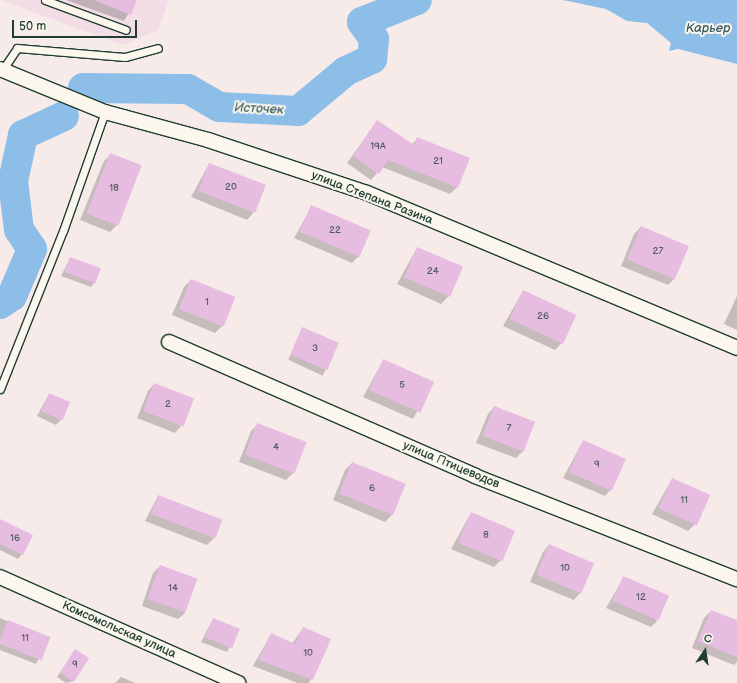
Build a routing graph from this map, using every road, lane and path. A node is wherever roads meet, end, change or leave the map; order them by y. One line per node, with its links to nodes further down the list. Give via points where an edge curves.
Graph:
1 (45, 0): 2 (lane)
2 (126, 30)
3 (158, 48): 4 (lane, via 125,57 17,48)
4 (0, 71): 5 (street, улица Степана Разина)
5 (105, 112): 7 (street, улица Степана Разина, via 208,140 367,193); 8 (lane, via 63,231)
6 (168, 342): 10 (street, улица Птицеводов, via 474,476)
7 (737, 348)
8 (0, 389)
9 (0, 577): 11 (street, Комсомольская улица)
10 (737, 579)
11 (238, 683)

